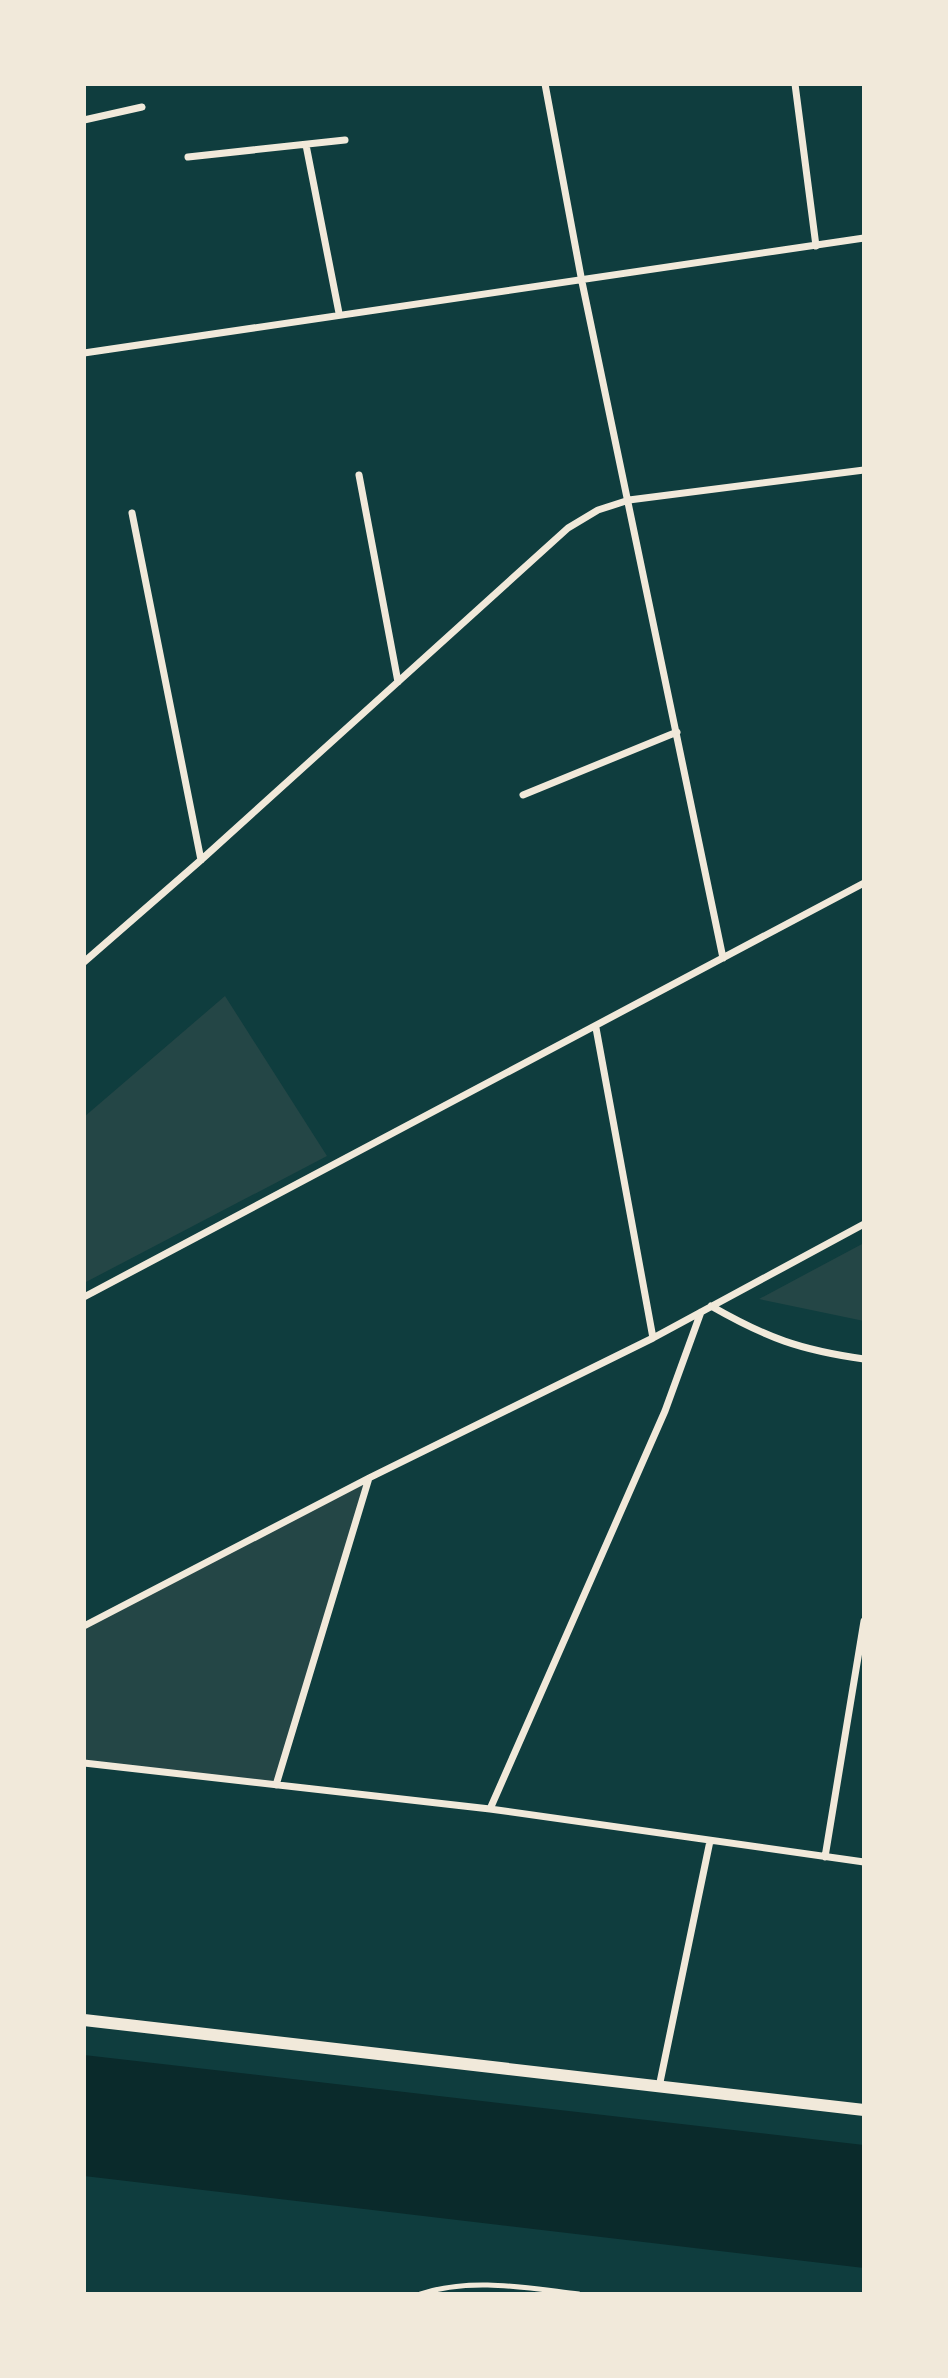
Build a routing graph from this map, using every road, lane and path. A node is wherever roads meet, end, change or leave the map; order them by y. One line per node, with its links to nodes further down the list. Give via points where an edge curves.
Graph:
1 (545, 84): 10 (street)
2 (795, 84): 9 (street)
3 (142, 107): 4 (street)
4 (84, 120)
5 (345, 140): 6 (street)
6 (306, 145): 7 (street); 11 (street)
7 (188, 157)
8 (864, 238): 9 (street)
9 (816, 246): 10 (street)
10 (582, 282): 11 (street); 15 (street)
11 (339, 313): 12 (street)
12 (84, 353)
13 (864, 470): 15 (street)
14 (359, 475): 17 (street)
15 (629, 500): 17 (street, via 598,510 568,528); 18 (street)
16 (132, 513): 20 (street)
17 (398, 682): 20 (street)
18 (677, 732): 19 (street); 22 (street)
19 (523, 794)
20 (201, 860): 23 (street)
21 (864, 883): 22 (street)
22 (723, 958): 24 (street)
23 (84, 961)
24 (596, 1028): 26 (street); 29 (street)
25 (864, 1224): 27 (street)
26 (84, 1297)
27 (711, 1307): 28 (street); 30 (street, via 754,1331 808,1351)
28 (701, 1312): 29 (street); 37 (street, via 665,1411)
29 (653, 1339): 31 (street)
30 (864, 1359)
31 (369, 1478): 33 (street); 36 (street)
32 (864, 1621): 34 (street)
33 (84, 1626)
34 (862, 1648): 39 (street)
35 (84, 1763): 36 (street)
36 (276, 1786): 37 (street)
37 (489, 1809): 38 (street)
38 (710, 1841): 39 (street); 42 (street)
39 (825, 1857): 40 (street)
40 (864, 1862)
41 (84, 2020): 42 (street)
42 (659, 2087): 43 (street)
43 (864, 2110)
44 (420, 2294): 45 (lane, via 440,2287 480,2284)
45 (579, 2294)

